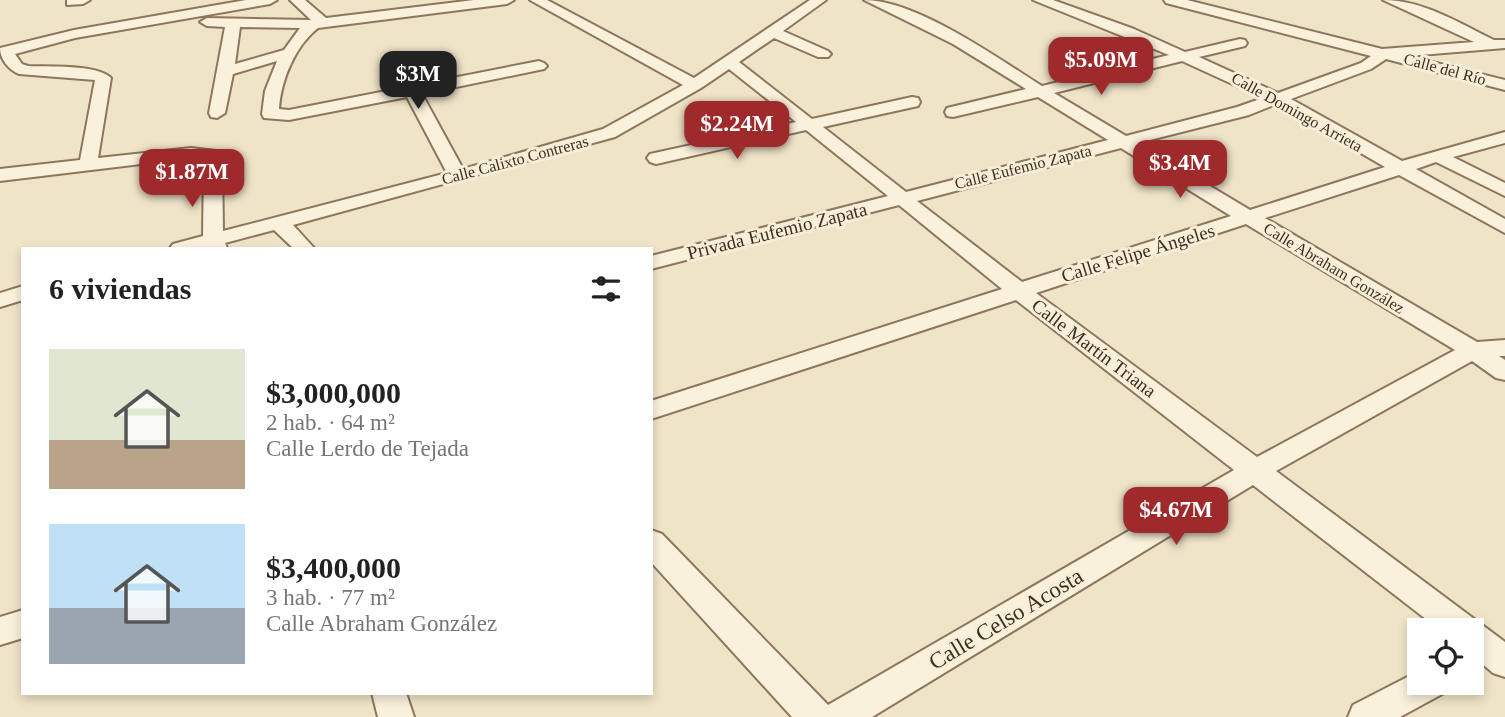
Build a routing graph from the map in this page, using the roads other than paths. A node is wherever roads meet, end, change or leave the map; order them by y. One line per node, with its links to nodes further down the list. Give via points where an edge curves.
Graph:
1 (270, 0): 10 (street)
2 (297, 0): 12 (street)
3 (507, 0): 12 (street)
4 (537, 0): 24 (street)
5 (819, 0): 13 (street, Calle Calixto Contreras)
6 (871, 0): 26 (street, Calle Abraham González, via 925,23)
7 (1040, 0): 19 (street, Calle Domingo Arrieta)
8 (1171, 0): 20 (street)
9 (1390, 0): 15 (street)
10 (151, 21): 11 (street); 16 (street)
11 (233, 23): 12 (street); 23 (street)
12 (318, 23): 17 (street, via 305,31)
13 (771, 31): 18 (street); 21 (street, Calle Calixto Contreras)
14 (1240, 43): 19 (street)
15 (1498, 44): 20 (street)
16 (3, 52): 38 (street, via 25,71 103,78)
17 (289, 53): 23 (street); 27 (street, via 269,112 273,116)
18 (823, 54)
19 (1190, 57): 26 (street); 28 (street, Calle Domingo Arrieta)
20 (1376, 59): 25 (street, Calle del Río); 28 (street, Calle Eufemio Zapata); 29 (street)
21 (729, 61): 24 (street, Calle Calixto Contreras); 33 (street, Calle Martín Triana)
22 (540, 66): 27 (street)
23 (226, 71): 31 (street)
24 (695, 85): 41 (street, Calle Calixto Contreras, via 609,133)
25 (1505, 85)
26 (1042, 91): 32 (street); 35 (street, Calle Abraham González)
27 (413, 93): 41 (street)
28 (1279, 99): 35 (street, Calle Eufemio Zapata); 39 (street, Calle Domingo Arrieta)
29 (1492, 99)
30 (912, 102): 33 (street)
31 (218, 113)
32 (953, 113)
33 (811, 125): 37 (street); 43 (street, Calle Martín Triana)
34 (1505, 137): 36 (street, Calle Felipe Ángeles)
35 (1124, 142): 43 (street, Calle Eufemio Zapata); 44 (street, Calle Abraham González)
36 (1437, 156): 39 (street, Calle Felipe Ángeles); 42 (street)
37 (656, 158)
38 (88, 165): 40 (street); 47 (street, via 191,153 210,155)
39 (1399, 169): 44 (street, Calle Felipe Ángeles); 46 (street, Calle Domingo Arrieta)
40 (0, 175)
41 (458, 177): 45 (street, Calle Calixto Contreras)
42 (1505, 190)
43 (902, 198): 50 (street, Privada Eufemio Zapata); 51 (street, Calle Martín Triana)
44 (1251, 218): 51 (street, Calle Felipe Ángeles); 55 (street, Calle Abraham González)
45 (278, 222): 47 (street, Calle Calixto Contreras); 49 (street)
46 (1505, 227)
47 (215, 244): 48 (street, Calle Calixto Contreras)
48 (189, 247)
49 (303, 247)
50 (653, 262)
51 (1018, 290): 57 (street, Calle Felipe Ángeles); 58 (street, Calle Martín Triana)
52 (21, 294): 53 (street)
53 (0, 300)
54 (1505, 348): 55 (street, Calle Celso Acosta)
55 (1473, 349): 56 (street, Calle Abraham González); 58 (street, Calle Celso Acosta)
56 (1505, 372)
57 (653, 409)
58 (1254, 471): 60 (street, Calle Martín Triana); 67 (street, Calle Celso Acosta)
59 (653, 544): 66 (street)
60 (1448, 618)
61 (21, 625): 62 (street)
62 (0, 631)
63 (390, 695): 65 (street)
64 (1408, 695): 68 (street)
65 (396, 717)
66 (815, 717)
67 (840, 717)
68 (1366, 717)

